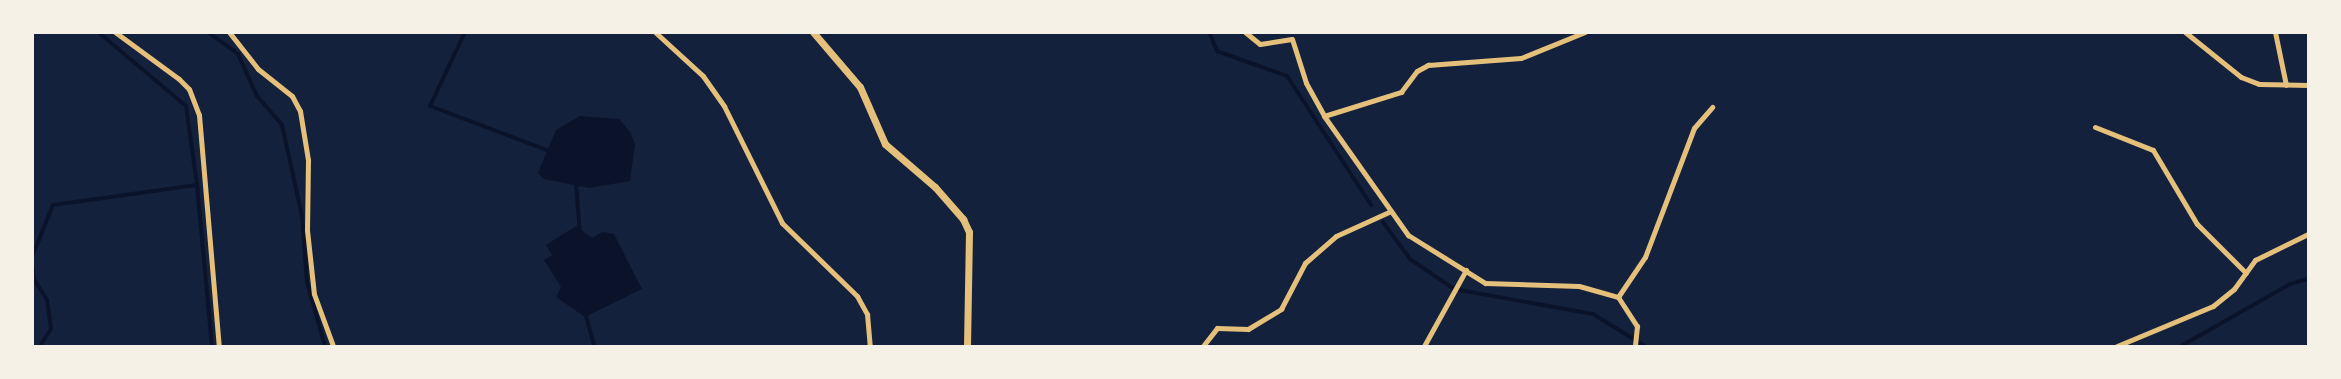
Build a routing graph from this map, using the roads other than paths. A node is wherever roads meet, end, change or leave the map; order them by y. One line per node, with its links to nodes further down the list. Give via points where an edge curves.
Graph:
1 (115, 32): 21 (street, via 179,79 199,115)
2 (229, 32): 22 (street, via 258,69 292,96 300,111 308,160 307,230 314,294)
3 (655, 32): 23 (street, via 704,76 724,106 782,223 857,296 867,314)
4 (812, 32): 24 (street, via 860,87 885,144 935,187 969,232)
5 (1245, 32): 10 (street, via 1260,44)
6 (1286, 32): 10 (street)
7 (1585, 32): 14 (street, via 1522,58 1428,65 1417,71 1401,92)
8 (2184, 32): 11 (street, via 2242,77 2259,84)
9 (2275, 32): 11 (street)
10 (1288, 39): 14 (street)
11 (2286, 85): 12 (street)
12 (2308, 86)
13 (1712, 107): 20 (street, via 1694,128 1661,204 1645,257)
14 (1324, 116): 16 (street, via 1354,153)
15 (2095, 127): 19 (street, via 2153,150 2197,224)
16 (1389, 212): 18 (street, via 1408,234); 25 (street, via 1336,236 1305,264 1281,309 1248,329 1217,328)
17 (2308, 234): 19 (street, via 2255,260)
18 (1466, 270): 20 (street, via 1485,283 1579,286); 26 (street)
19 (2246, 273): 28 (street, via 2213,306)
20 (1619, 299): 27 (street, via 1637,326)
21 (220, 346)
22 (333, 346)
23 (870, 346)
24 (967, 346)
25 (1203, 346)
26 (1424, 346)
27 (1635, 346)
28 (2117, 346)

